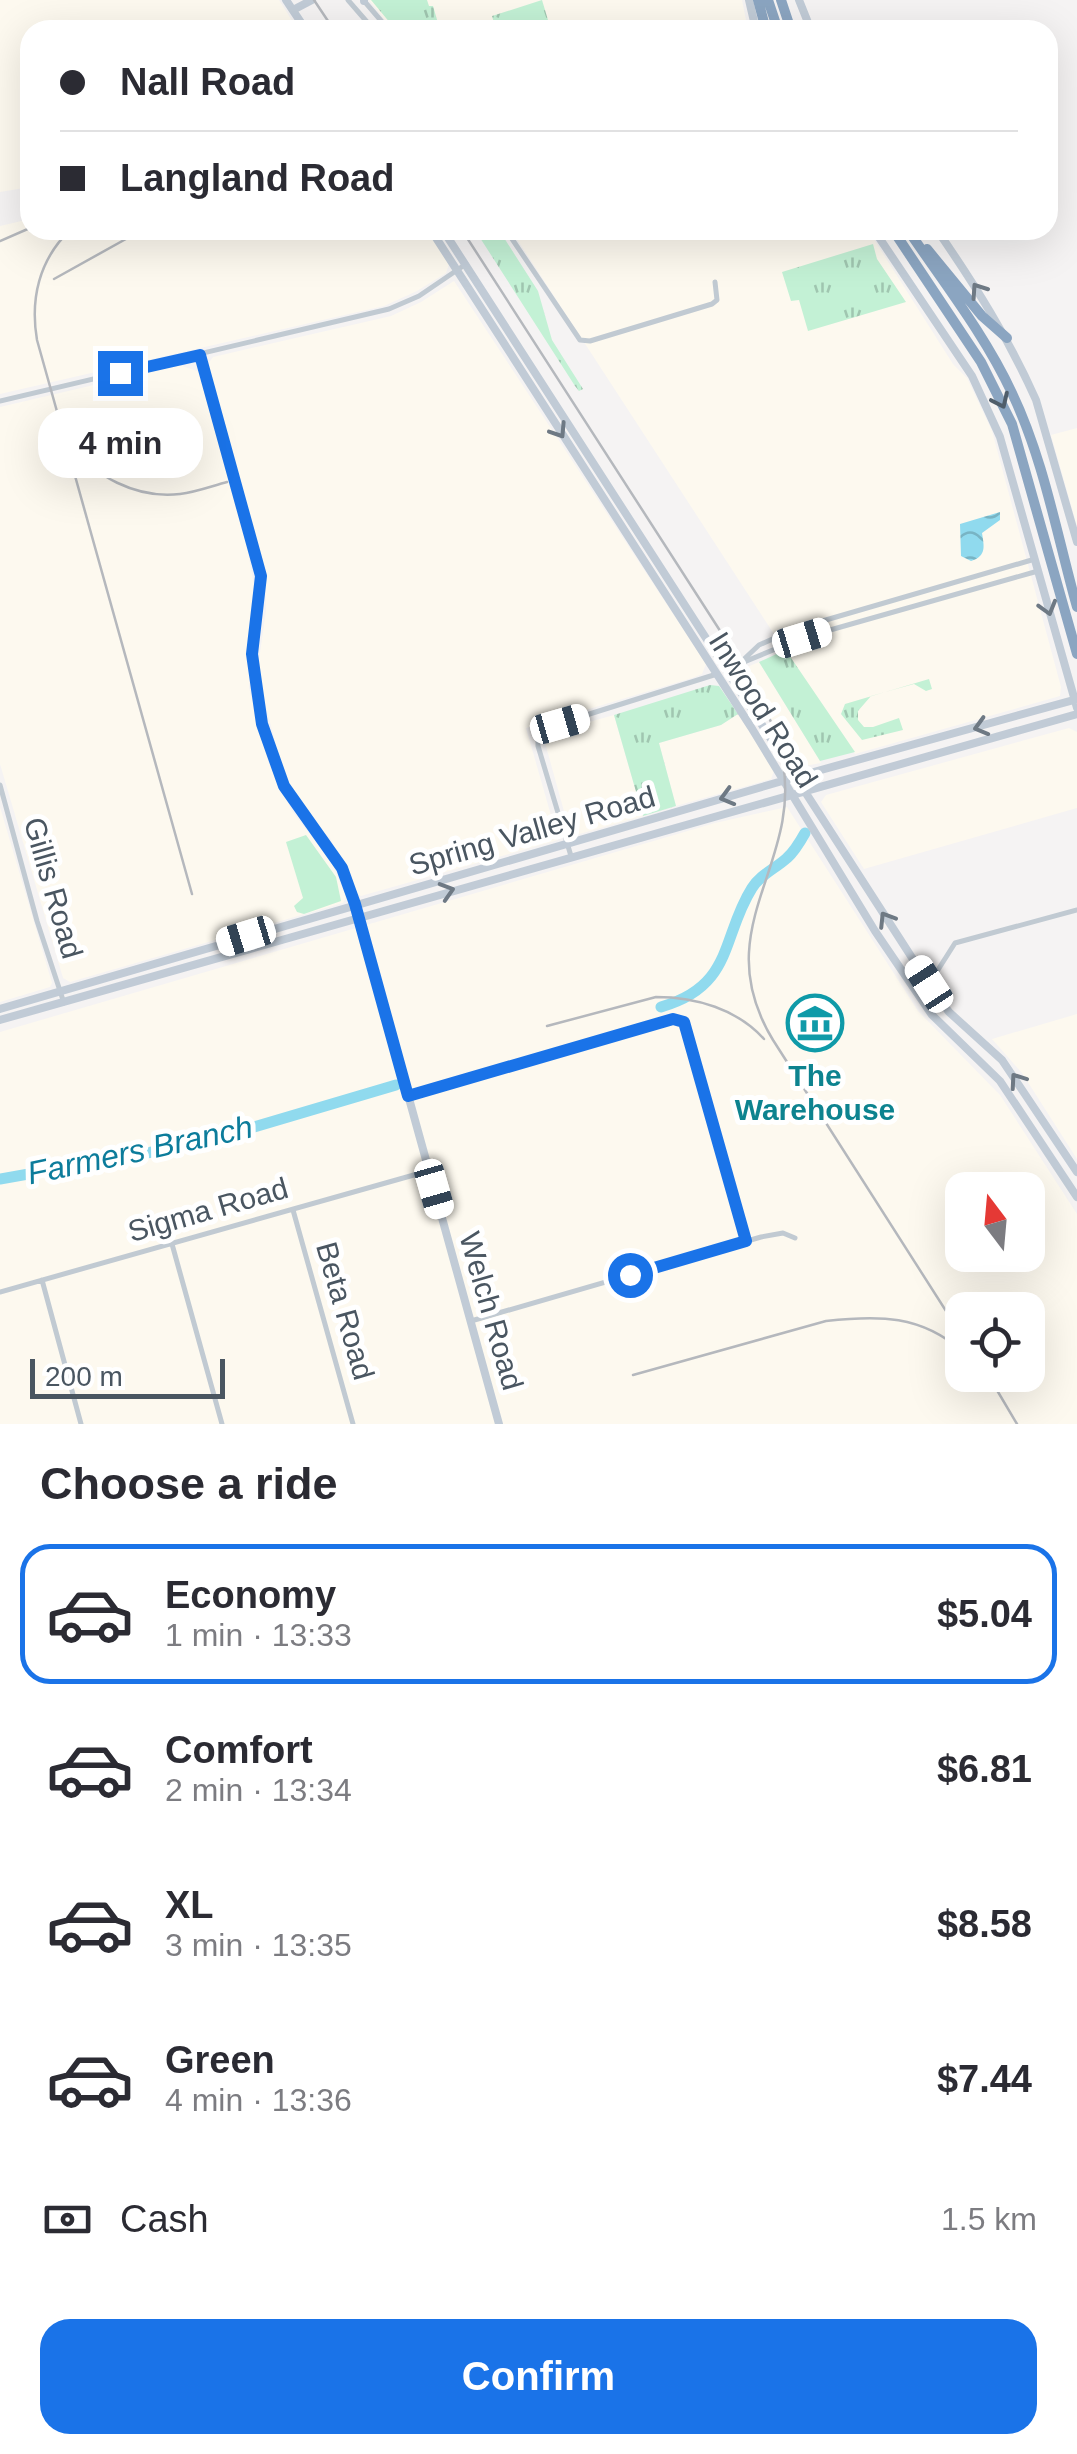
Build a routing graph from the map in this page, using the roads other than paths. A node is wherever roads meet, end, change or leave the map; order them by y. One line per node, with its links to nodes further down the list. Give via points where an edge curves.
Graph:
1 (286, 0): 6 (main road)
2 (300, 0): 6 (main road)
3 (312, 0): 6 (main road)
4 (348, 0): 8 (street)
5 (363, 0): 9 (street)
6 (292, 10): 7 (main road)
7 (299, 20)
8 (365, 20)
9 (380, 20)
10 (440, 240): 18 (main road, Inwood Road)
11 (449, 240): 18 (main road, Inwood Road)
12 (513, 240): 19 (street, via 580,340 712,304)
13 (881, 240): 28 (main road, via 985,402)
14 (900, 240): 31 (highway, one-way to 31, via 981,362 1012,424)
15 (916, 240): 30 (highway, via 1014,396)
16 (919, 240): 20 (highway)
17 (943, 240): 20 (main road, one-way to 17)
18 (462, 267): 21 (street, via 389,309); 22 (main road, Inwood Road); 23 (main road, Inwood Road)
19 (715, 282)
20 (1007, 338): 27 (main road, via 1036,400)
21 (200, 355): 24 (street); 52 (street, Welch Road, via 261,576 252,654 262,724 284,786 333,853)
22 (540, 380): 23 (main road); 25 (main road, Inwood Road)
23 (530, 386): 26 (main road, Inwood Road, one-way to 26)
24 (0, 401)
25 (640, 536): 26 (main road); 33 (main road, Inwood Road)
26 (630, 542): 35 (main road, Inwood Road)
27 (1077, 542)
28 (1035, 560): 29 (main road); 32 (street, via 795,629 759,645)
29 (1038, 571): 32 (street, via 802,638); 34 (main road, one-way to 34)
30 (1077, 607)
31 (1077, 654)
32 (740, 663): 33 (street)
33 (726, 670): 35 (street); 42 (main road, Inwood Road)
34 (1067, 672): 36 (main road); 37 (main road)
35 (715, 674): 42 (main road, Inwood Road); 48 (street, via 538,734)
36 (1077, 682)
37 (1076, 705): 38 (main road, Spring Valley Road, one-way to 38); 40 (main road, Spring Valley Road)
38 (908, 748): 39 (main road, Spring Valley Road); 40 (main road, via 879,761)
39 (862, 760): 41 (main road); 42 (main road, Spring Valley Road)
40 (876, 770): 41 (main road, Spring Valley Road)
41 (849, 777): 44 (main road, Spring Valley Road)
42 (789, 779): 44 (main road, Inwood Road); 45 (main road, Inwood Road); 46 (main road, Spring Valley Road, one-way to 46)
43 (0, 785): 58 (street, Gillis Road)
44 (802, 790): 45 (main road, Spring Valley Road); 50 (main road, Inwood Road)
45 (791, 794): 47 (main road, Spring Valley Road); 51 (main road, Inwood Road)
46 (648, 821): 47 (main road); 48 (main road, Spring Valley Road)
47 (652, 833): 49 (main road, Spring Valley Road)
48 (568, 845): 49 (street); 52 (main road, Spring Valley Road)
49 (571, 856): 54 (main road, Spring Valley Road, one-way to 49)
50 (869, 892): 51 (main road); 57 (main road, Inwood Road, one-way to 50)
51 (854, 900): 59 (main road, Inwood Road)
52 (355, 904): 54 (main road, Welch Road); 55 (main road, Spring Valley Road)
53 (1077, 910): 57 (street, via 954,943)
54 (359, 918): 56 (main road, Spring Valley Road); 63 (main road, Welch Road)
55 (168, 960): 56 (main road); 58 (main road, Spring Valley Road)
56 (171, 972): 60 (main road, Spring Valley Road)
57 (929, 984): 59 (main road); 64 (main road, Inwood Road, one-way to 57, via 1002,1060)
58 (60, 990): 60 (street, Gillis Road); 61 (main road, Spring Valley Road)
59 (917, 993): 65 (main road, Inwood Road, via 932,1016 989,1068)
60 (64, 1002): 62 (main road, Spring Valley Road)
61 (0, 1009)
62 (0, 1020)
63 (408, 1096): 66 (main road, Welch Road); 71 (street, via 673,1019 684,1022)
64 (1045, 1122): 65 (main road); 67 (main road, Inwood Road)
65 (1034, 1130): 68 (main road, Inwood Road)
66 (428, 1172): 69 (street, Sigma Road); 75 (main road, Welch Road)
67 (1077, 1172)
68 (1077, 1197)
69 (293, 1210): 72 (street, Sigma Road); 78 (street, Beta Road)
70 (795, 1238): 71 (street, via 783,1233)
71 (746, 1241): 75 (street)
72 (172, 1243): 73 (street, Sigma Road); 77 (street)
73 (42, 1280): 74 (street, Sigma Road); 76 (street)
74 (0, 1292)
75 (471, 1321): 79 (main road, Welch Road)
76 (82, 1424)
77 (222, 1424)
78 (353, 1424)
79 (499, 1424)

